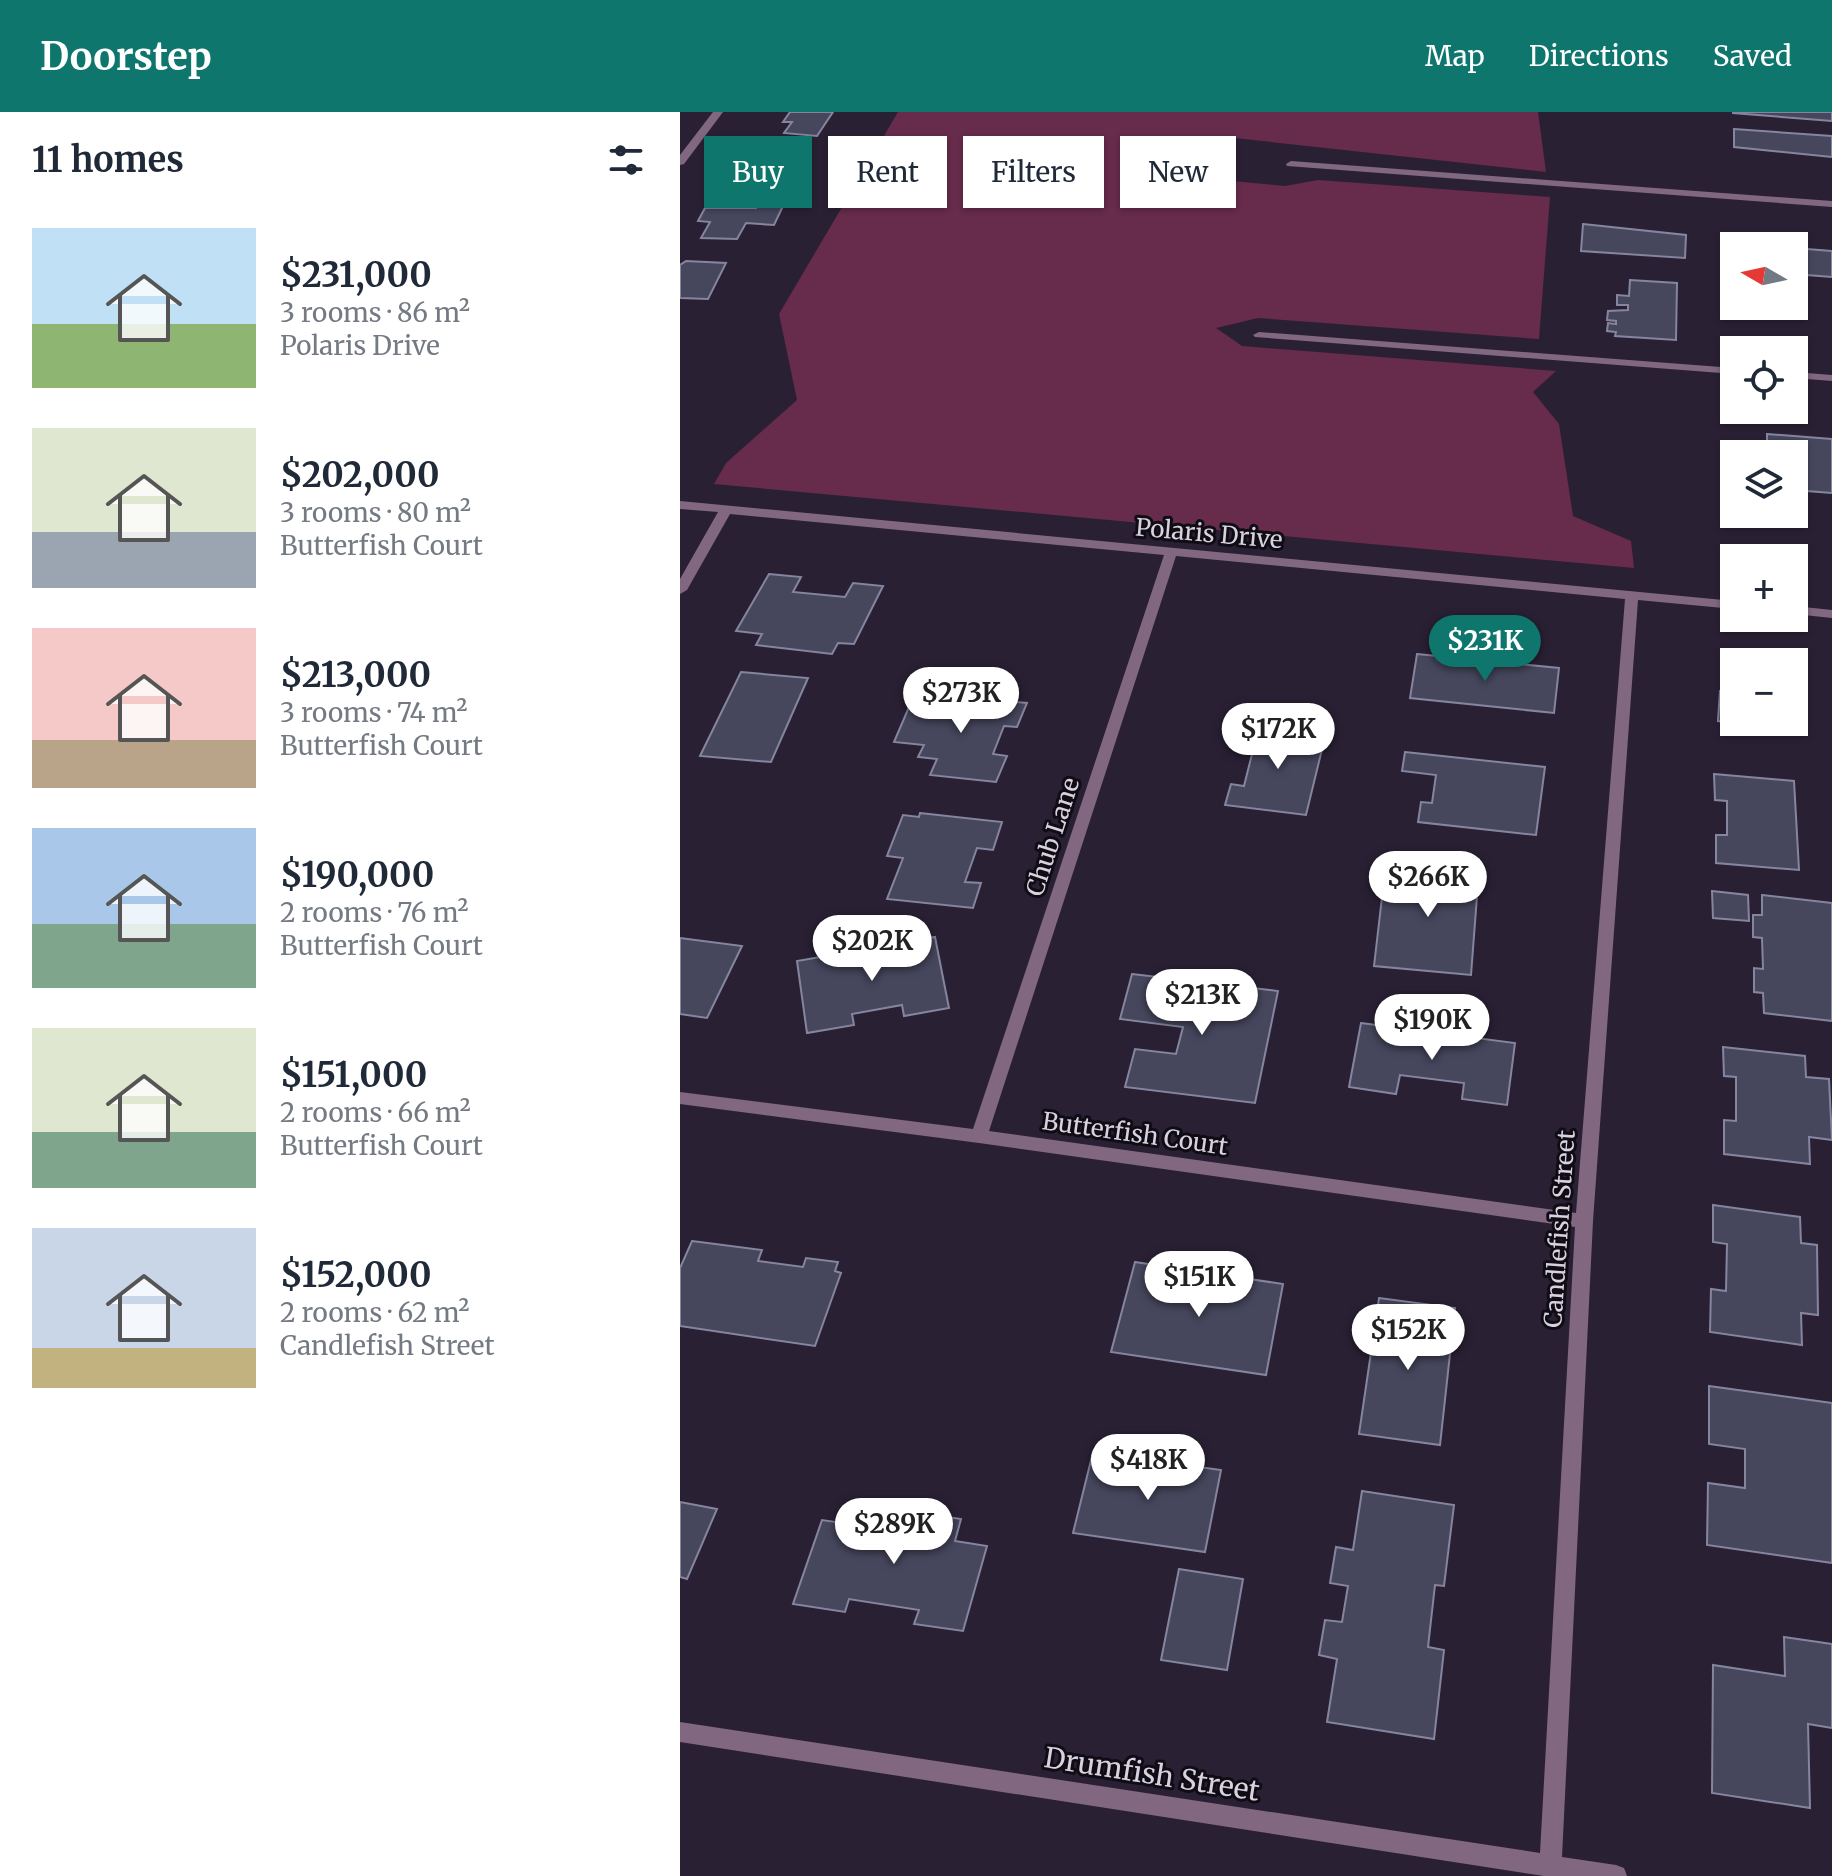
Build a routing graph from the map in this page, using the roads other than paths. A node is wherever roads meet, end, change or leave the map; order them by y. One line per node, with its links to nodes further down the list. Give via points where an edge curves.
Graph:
1 (718, 112): 2 (street)
2 (680, 162)
3 (1291, 164): 4 (street)
4 (1832, 204)
5 (1259, 335): 6 (street)
6 (1720, 370)
7 (1808, 376): 8 (street)
8 (1832, 378)
9 (680, 505): 10 (street, Polaris Drive)
10 (726, 510): 11 (street, Polaris Drive); 12 (street)
11 (1171, 553): 13 (street, Polaris Drive); 18 (street, Chub Lane)
12 (680, 590)
13 (1632, 595): 14 (street, Polaris Drive); 19 (street, Candlefish Street)
14 (1720, 604)
15 (1808, 611): 16 (street)
16 (1832, 614)
17 (680, 1098): 18 (street, Butterfish Court)
18 (979, 1136): 19 (street, Butterfish Court)
19 (1584, 1221): 21 (street, Candlefish Street)
20 (680, 1732): 21 (street, Drumfish Street)
21 (1550, 1866): 22 (street, Drumfish Street)
22 (1616, 1876)

